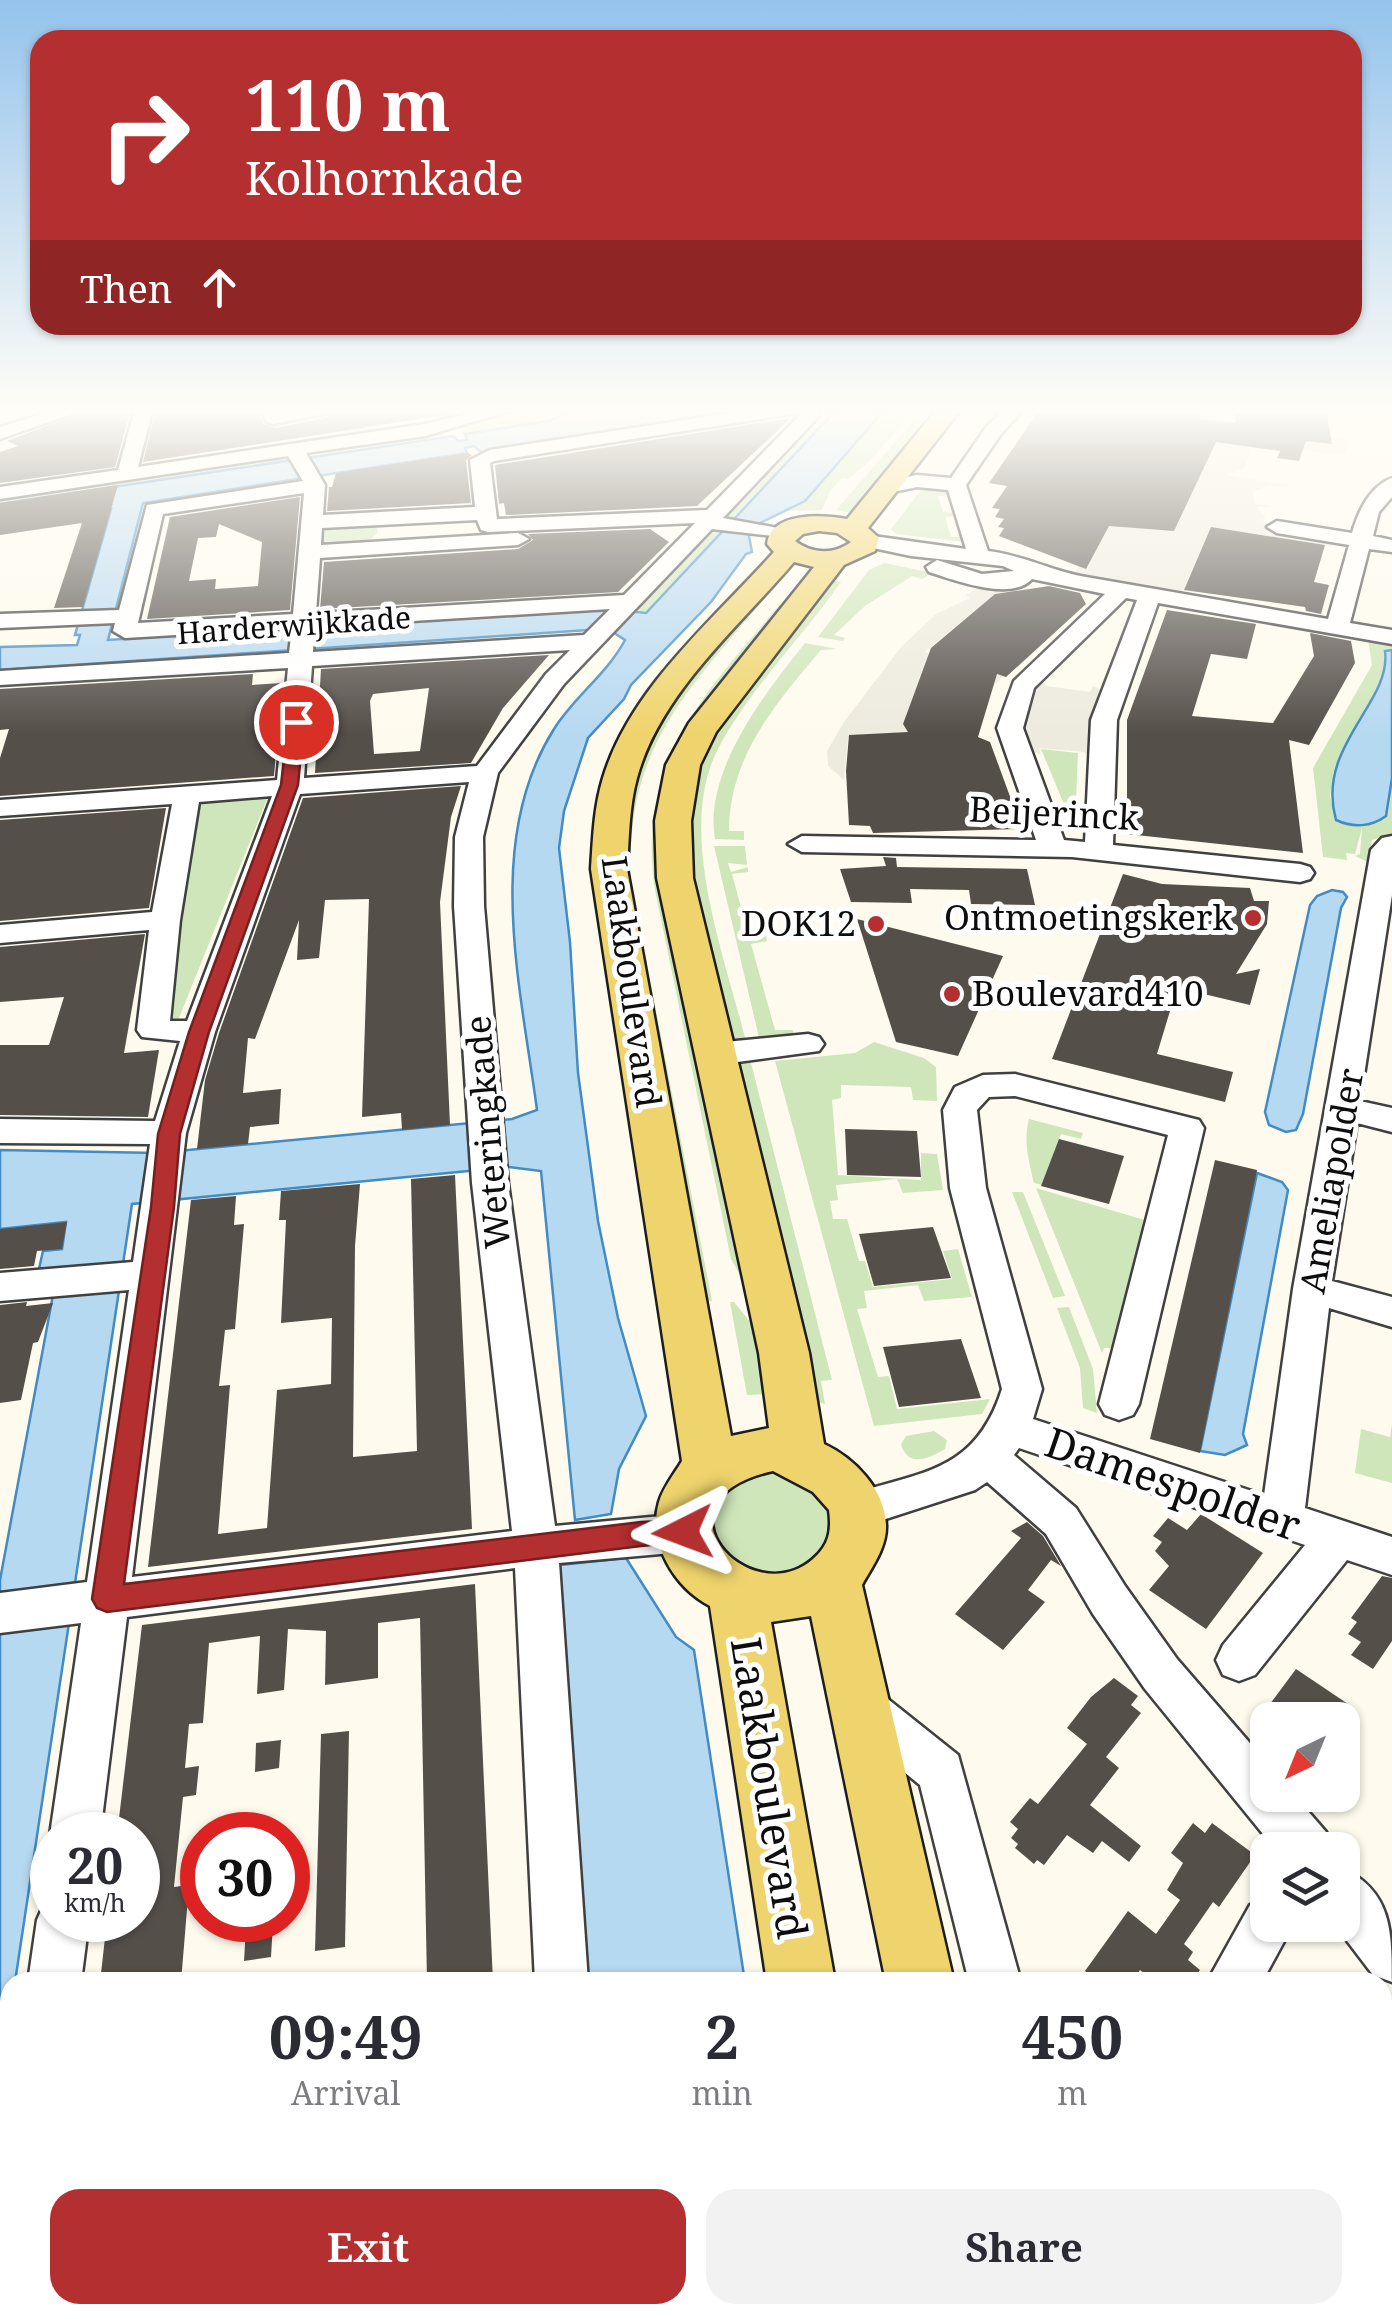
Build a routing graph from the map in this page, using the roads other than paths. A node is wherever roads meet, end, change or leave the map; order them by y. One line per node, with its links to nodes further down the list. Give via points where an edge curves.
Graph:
1 (152, 517): 25 (street)
2 (311, 517): 11 (street)
3 (391, 517): 11 (street)
4 (487, 517): 12 (street, via 488,526)
5 (718, 517): 12 (street, Weteringkade)
6 (818, 517): 14 (main road)
7 (832, 517): 16 (main road)
8 (866, 517): 16 (main road, Laakboulevard)
9 (966, 517): 19 (street)
10 (1368, 517): 15 (street)
11 (312, 522): 18 (street)
12 (712, 524): 14 (street); 18 (street); 26 (street, Weteringkade)
13 (1277, 527): 15 (street)
14 (776, 538): 16 (main road, via 813,558); 57 (main road, Laakboulevard, via 646,722 624,764 612,815 609,869)
15 (1361, 540): 17 (street); 27 (street)
16 (853, 546): 20 (street); 45 (main road, Laakboulevard, via 718,705 683,766 671,846)
17 (1392, 546)
18 (310, 552): 29 (street)
19 (979, 557): 20 (street); 21 (street, via 1008,560)
20 (937, 560): 21 (street, via 980,581)
21 (1023, 575): 22 (street)
22 (1116, 594): 23 (street); 37 (street, via 1023,686 1010,728)
23 (1148, 599): 27 (street); 38 (street, via 1104,720)
24 (0, 621): 25 (street)
25 (123, 621): 29 (street)
26 (611, 621): 29 (street, Harderwijkkade); 29 (street); 31 (street, Weteringkade, via 555,680)
27 (1337, 628): 28 (street)
28 (1392, 636)
29 (303, 639): 30 (street, Harderwijkkade); 32 (street)
30 (0, 678)
31 (485, 773): 32 (street); 62 (street, Weteringkade, via 469,837 469,906 490,1183)
32 (290, 785): 33 (street); 43 (street)
33 (187, 794): 34 (street); 40 (street)
34 (0, 808)
35 (802, 844): 37 (street, Beijerinck)
36 (1392, 844): 42 (street, Ameliapolder, via 1385,850)
37 (1053, 848): 38 (street, Beijerinck)
38 (1099, 852): 39 (street, Beijerinck)
39 (1300, 873)
40 (166, 920): 41 (street); 43 (street, via 153,1030)
41 (0, 934)
42 (1379, 972): 46 (street, Ameliapolder)
43 (199, 1032): 49 (street)
44 (808, 1044): 45 (street, Laakboulevard)
45 (715, 1054): 56 (main road, Laakboulevard, via 784,1353)
46 (1345, 1109): 47 (street); 52 (street, Ameliapolder)
47 (1392, 1120)
48 (0, 1131): 49 (street)
49 (169, 1141): 50 (street, via 162,1207)
50 (142, 1275): 51 (street); 66 (street)
51 (0, 1287)
52 (1312, 1289): 53 (street); 59 (street, Ameliapolder)
53 (1392, 1312)
54 (1118, 1404): 55 (street, via 1187,1128 1015,1085 984,1086 963,1101 962,1142 968,1188 1022,1389)
55 (999, 1443): 58 (street, via 960,1478); 59 (street, Damespolder); 71 (street, via 1061,1521 1152,1663)
56 (799, 1454): 57 (main road, via 747,1451); 58 (main road, via 844,1486)
57 (710, 1467): 60 (main road, via 683,1508)
58 (856, 1510): 64 (main road, via 849,1559)
59 (1282, 1521): 61 (street, Damespolder)
60 (683, 1532): 62 (street); 65 (main road, via 711,1578)
61 (1337, 1539): 63 (street, Damespolder); 68 (street, Damespolder)
62 (550, 1545): 66 (street); 77 (street, Weteringkade)
63 (1392, 1556)
64 (832, 1579): 65 (main road, via 797,1596); 69 (main road)
65 (737, 1592): 78 (main road, Laakboulevard)
66 (92, 1602): 67 (street); 70 (street)
67 (0, 1614)
68 (1239, 1660)
69 (859, 1706): 79 (main road); 80 (street, via 941,1772)
70 (77, 1812)
71 (1293, 1832)
72 (1360, 1915): 75 (street)
73 (60, 1942): 76 (street)
74 (1257, 1942): 81 (street)
75 (1392, 1956)
76 (56, 1972)
77 (562, 1972)
78 (799, 1972)
79 (918, 1972)
80 (992, 1972)
81 (1239, 1972)

